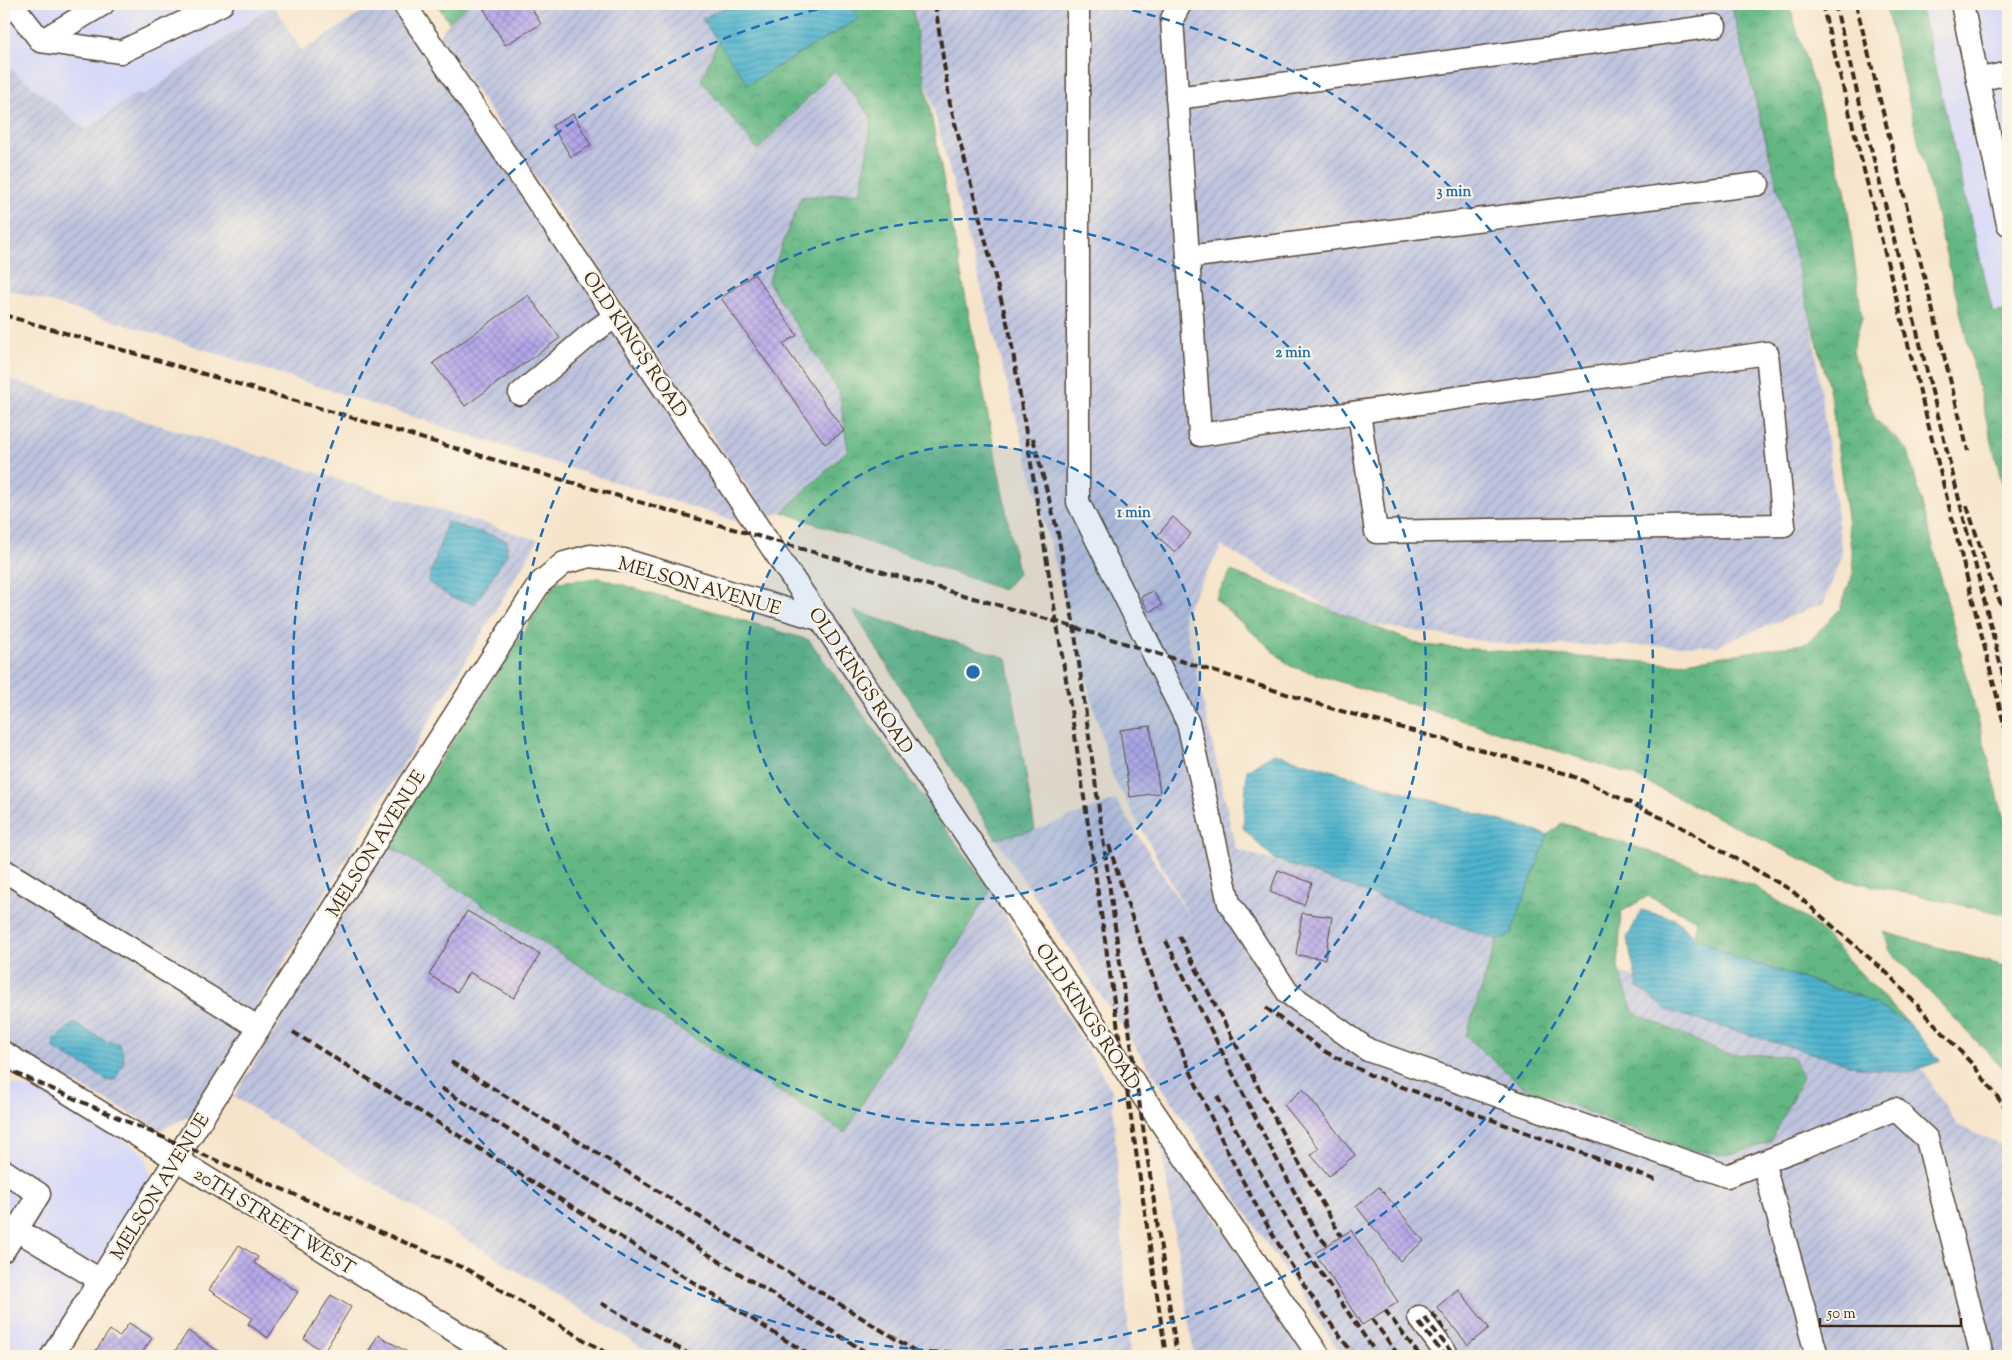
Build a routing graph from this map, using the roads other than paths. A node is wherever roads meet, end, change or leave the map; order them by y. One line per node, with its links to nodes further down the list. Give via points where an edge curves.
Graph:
1 (12, 4): 9 (street)
2 (103, 4): 9 (street)
3 (222, 4): 9 (street, via 121,52)
4 (404, 4): 16 (street, OLD KINGS ROAD)
5 (1078, 4): 24 (street, via 1078,502 1188,723 1229,904 1288,993 1368,1050 1727,1176)
6 (1180, 4): 12 (street, via 1172,19)
7 (1962, 4): 11 (street)
8 (1715, 26): 12 (street)
9 (41, 41)
10 (2008, 73): 11 (street)
11 (1978, 80): 14 (street)
12 (1177, 98): 15 (street)
13 (1758, 184): 15 (street)
14 (2008, 224)
15 (1188, 257): 18 (street, via 1200,435)
16 (616, 316): 17 (street, via 592,332); 19 (street, OLD KINGS ROAD)
17 (520, 394)
18 (1359, 412): 18 (street, via 1767,353 1784,525 1376,532)
19 (822, 620): 21 (street, MELSON AVENUE, via 624,560 590,556 564,563 540,583); 32 (street, OLD KINGS ROAD)
20 (5, 871): 21 (street)
21 (259, 1028): 23 (street, MELSON AVENUE)
22 (4, 1054): 23 (street, 20TH STREET WEST)
23 (176, 1159): 28 (street, MELSON AVENUE); 31 (street, 20TH STREET WEST)
24 (1763, 1162): 34 (street); 35 (street, via 1895,1109 1927,1139)
25 (4, 1171): 26 (street, via 39,1194)
26 (17, 1230): 27 (street); 28 (street)
27 (4, 1250)
28 (100, 1280): 30 (street, MELSON AVENUE)
29 (1419, 1317): 33 (street)
30 (52, 1356)
31 (495, 1356)
32 (1319, 1356)
33 (1448, 1356)
34 (1817, 1356)
35 (1982, 1356)

